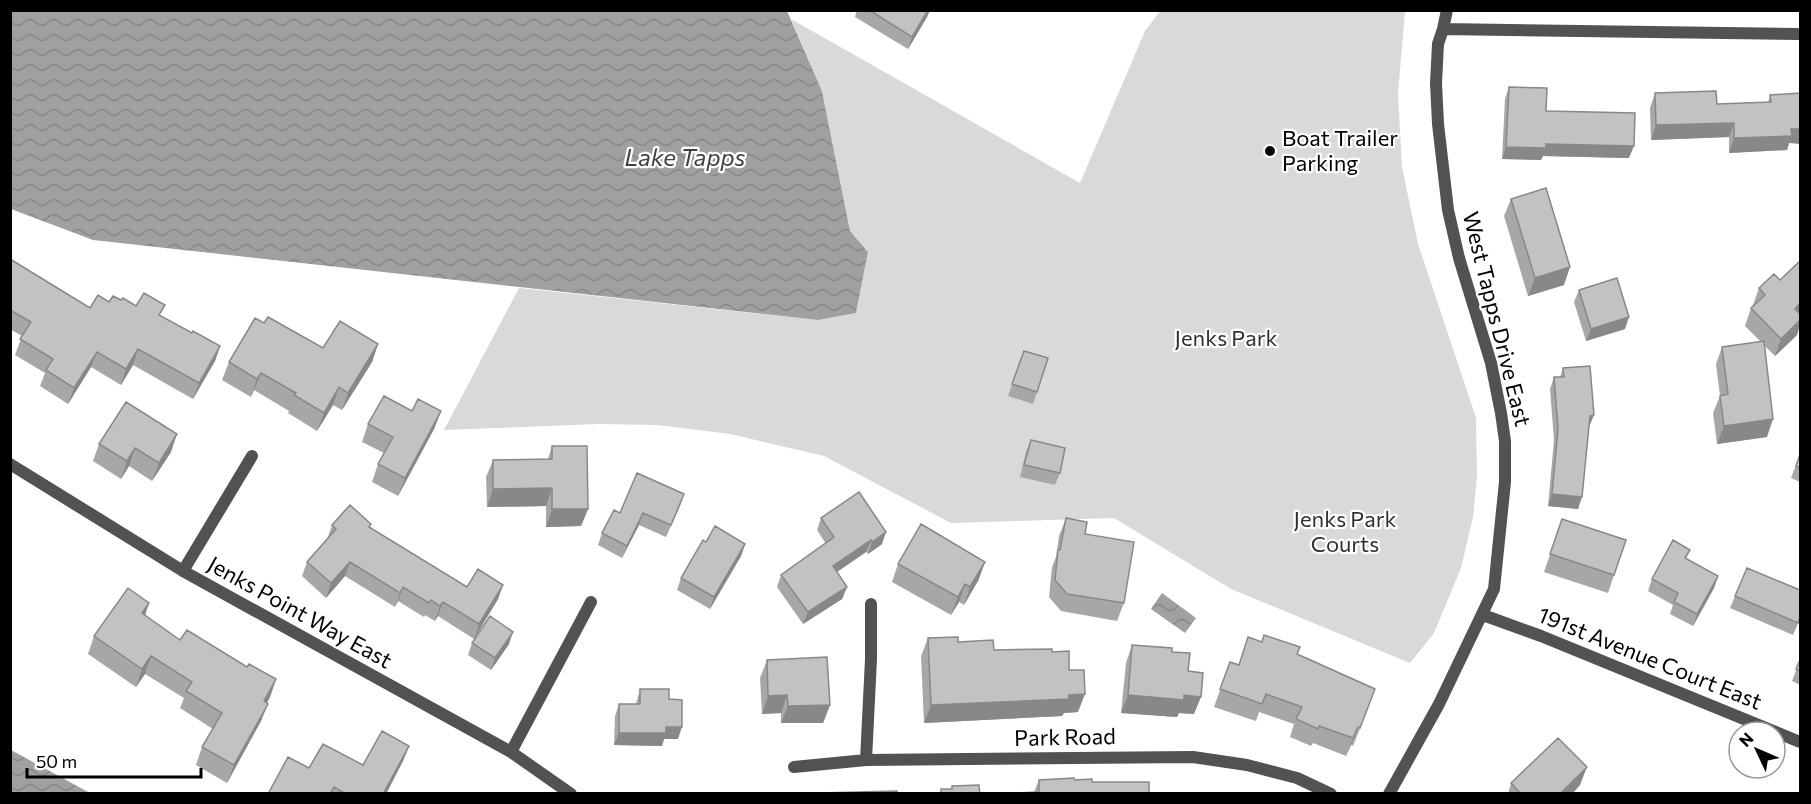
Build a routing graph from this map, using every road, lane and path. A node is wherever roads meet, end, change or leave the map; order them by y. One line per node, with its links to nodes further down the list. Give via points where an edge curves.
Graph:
1 (1447, 10): 2 (street, West Tapps Drive East)
2 (1443, 29): 3 (street); 9 (street, West Tapps Drive East, via 1438,44 1436,83 1448,210 1491,363 1505,441 1499,555 1494,589)
3 (1800, 34)
4 (252, 456): 6 (street)
5 (10, 464): 6 (street, Jenks Point Way East)
6 (183, 571): 11 (street, Jenks Point Way East)
7 (591, 602): 11 (street)
8 (871, 604): 12 (street)
9 (1483, 615): 10 (street, 191st Avenue Court East); 16 (street, West Tapps Drive East)
10 (1800, 742)
11 (511, 752): 14 (street, Jenks Point Way East)
12 (866, 760): 13 (street, Park Road); 15 (street, Park Road, via 1193,757 1257,767 1297,778)
13 (794, 767)
14 (571, 794)
15 (1331, 794)
16 (1389, 794)

